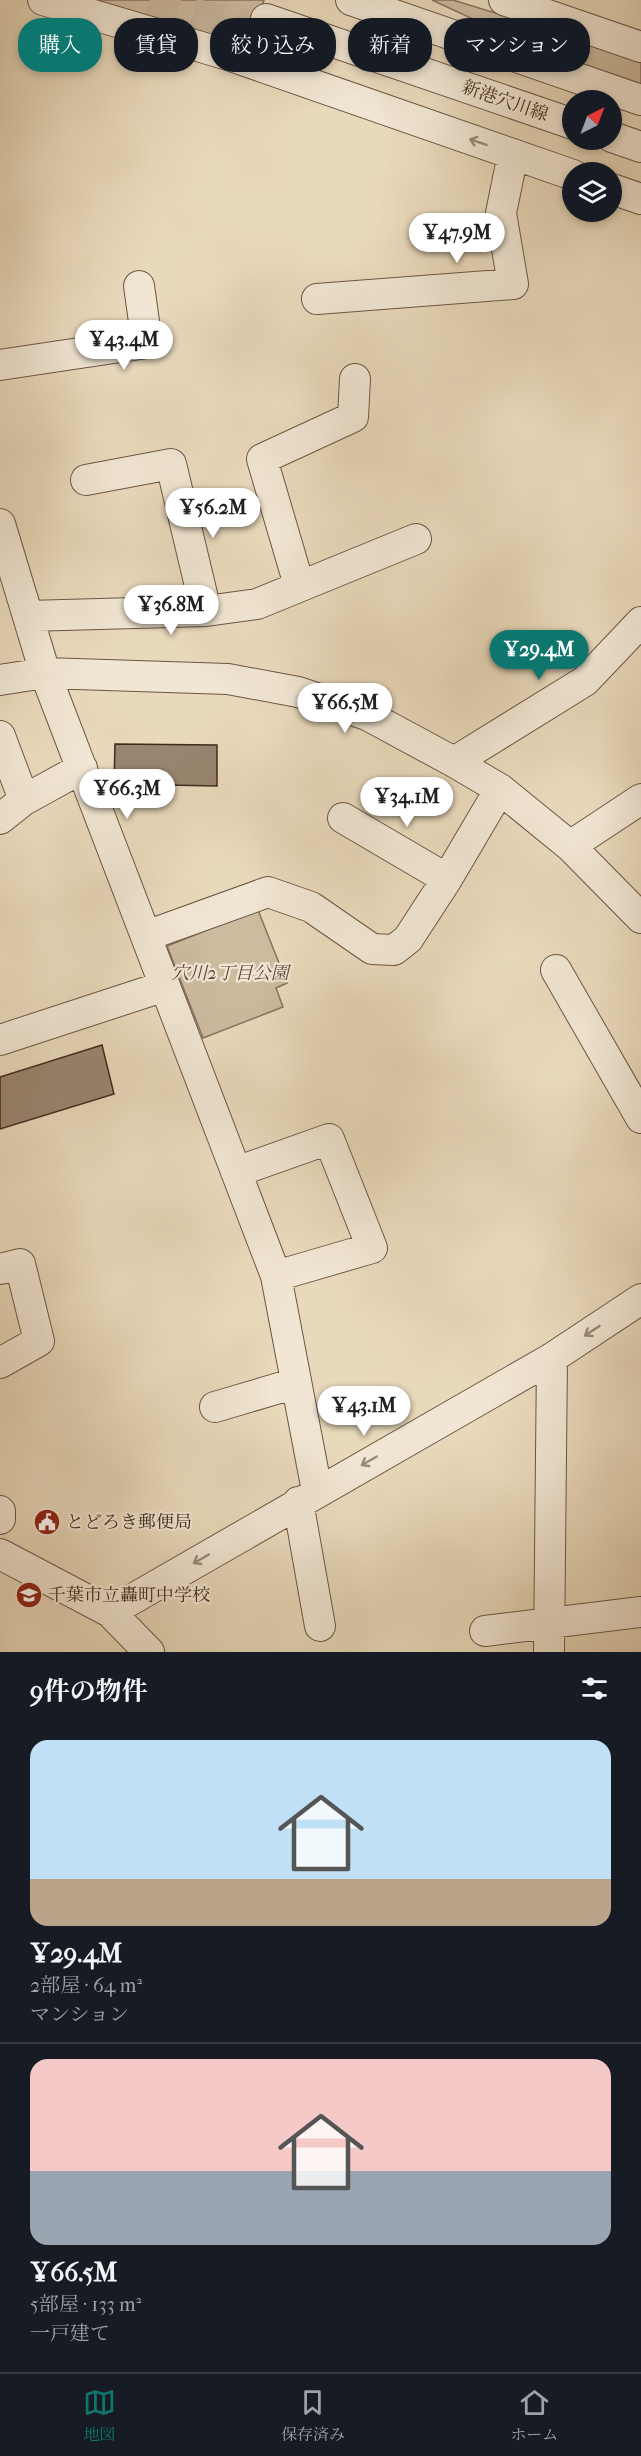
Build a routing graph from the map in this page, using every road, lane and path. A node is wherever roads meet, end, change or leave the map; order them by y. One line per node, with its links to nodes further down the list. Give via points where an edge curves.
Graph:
1 (43, 0): 14 (street, one-way to 1, via 228,55)
2 (351, 0): 6 (street)
3 (397, 0): 5 (street)
4 (504, 0): 8 (street)
5 (444, 26)
6 (444, 32)
7 (336, 43): 11 (street, 新港穴川線)
8 (641, 47)
9 (559, 72): 10 (street)
10 (641, 100)
11 (562, 120)
12 (622, 140): 13 (street)
13 (641, 147)
14 (513, 154): 15 (street); 19 (street, via 501,213 513,284)
15 (562, 172)
16 (622, 192): 17 (street)
17 (641, 199)
18 (139, 285): 20 (street, via 147,343)
19 (316, 299)
20 (0, 365)
21 (355, 379): 25 (street, via 353,417 262,459)
22 (86, 480): 26 (street, via 171,464)
23 (0, 524): 27 (street)
24 (416, 539): 25 (street)
25 (299, 585): 26 (street, via 257,604)
26 (206, 611): 27 (street)
27 (28, 616): 29 (street)
28 (636, 635): 32 (street, via 585,681)
29 (45, 673): 30 (street); 32 (street, via 228,679 298,692 367,716); 33 (street)
30 (0, 680)
31 (0, 736): 36 (street)
32 (454, 762): 34 (street)
33 (81, 768): 36 (street); 42 (street)
34 (500, 789): 39 (street); 40 (street)
35 (641, 799): 39 (street)
36 (24, 800): 38 (street)
37 (343, 818): 40 (street)
38 (0, 819)
39 (570, 846): 41 (street)
40 (447, 879): 42 (street, via 408,939 394,950 372,949 310,907 268,892)
41 (641, 918)
42 (146, 936): 44 (street)
43 (556, 970): 46 (street)
44 (165, 986): 45 (street); 47 (street)
45 (0, 1040)
46 (641, 1118)
47 (236, 1172): 49 (street); 49 (street, via 329,1139 372,1248)
48 (0, 1269): 52 (street, via 20,1264 39,1341)
49 (276, 1276): 53 (street)
50 (641, 1299): 51 (street, one-way to 51)
51 (552, 1358): 55 (street, one-way to 55); 63 (street)
52 (0, 1363)
53 (296, 1383): 54 (street); 55 (street)
54 (215, 1407)
55 (307, 1496): 59 (street, one-way to 59); 61 (street)
56 (0, 1511): 57 (street)
57 (0, 1519)
58 (0, 1554): 59 (street)
59 (110, 1612): 64 (street)
60 (641, 1612): 63 (street)
61 (320, 1626)
62 (484, 1631): 63 (street)
63 (549, 1637)
64 (149, 1652)

